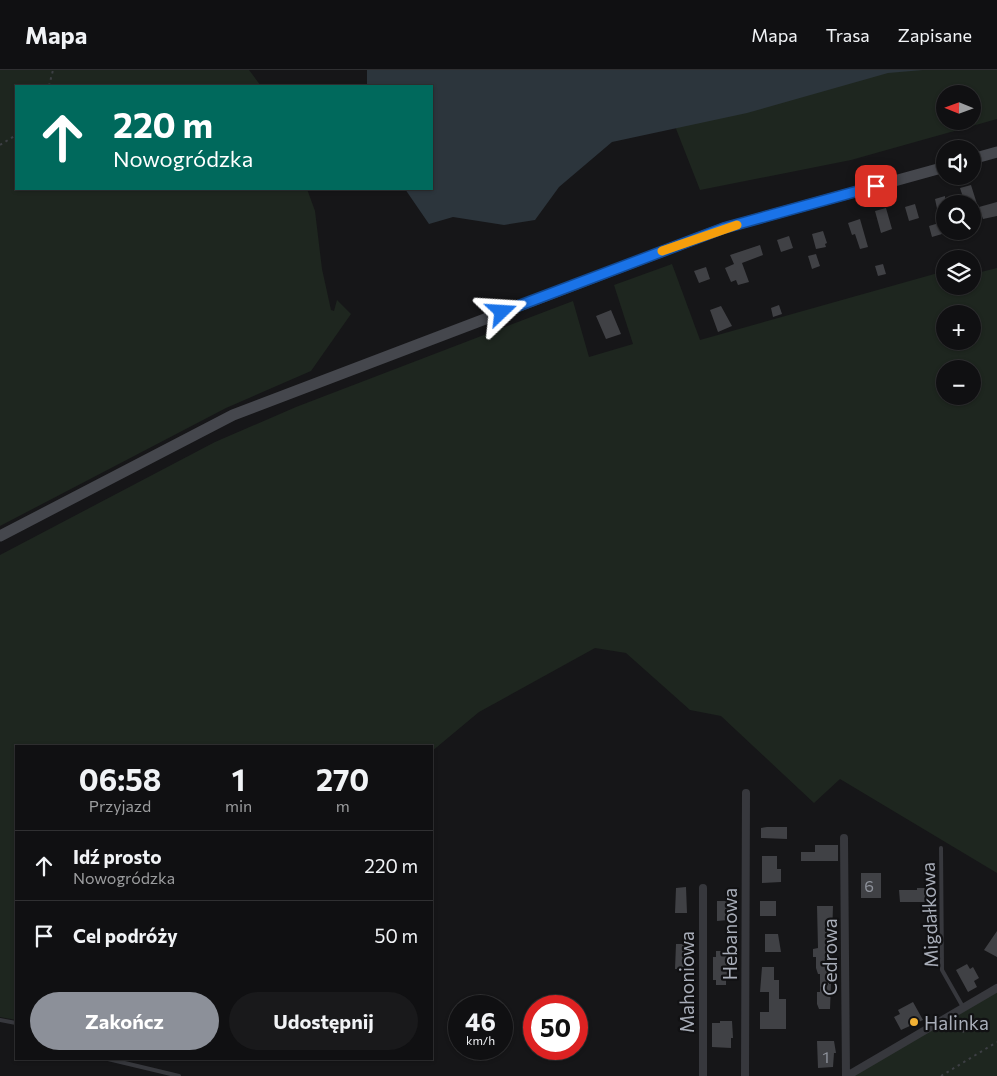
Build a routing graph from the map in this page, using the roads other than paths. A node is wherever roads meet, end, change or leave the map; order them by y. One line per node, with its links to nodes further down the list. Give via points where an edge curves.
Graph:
1 (997, 152): 2 (main road)
2 (981, 156)
3 (936, 170): 4 (main road, via 724,228 233,415)
4 (0, 536)
5 (746, 793): 16 (street, Hebanowa)
6 (844, 838): 17 (street, Cedrowa)
7 (941, 848): 10 (lane, Migdałkowa, via 942,970)
8 (703, 888): 15 (street, Mahoniowa)
9 (997, 988): 10 (street)
10 (963, 1007): 17 (street)
11 (0, 1020): 12 (lane)
12 (15, 1022)
13 (112, 1060): 14 (lane)
14 (179, 1076)
15 (702, 1076)
16 (745, 1076)
17 (846, 1076)

